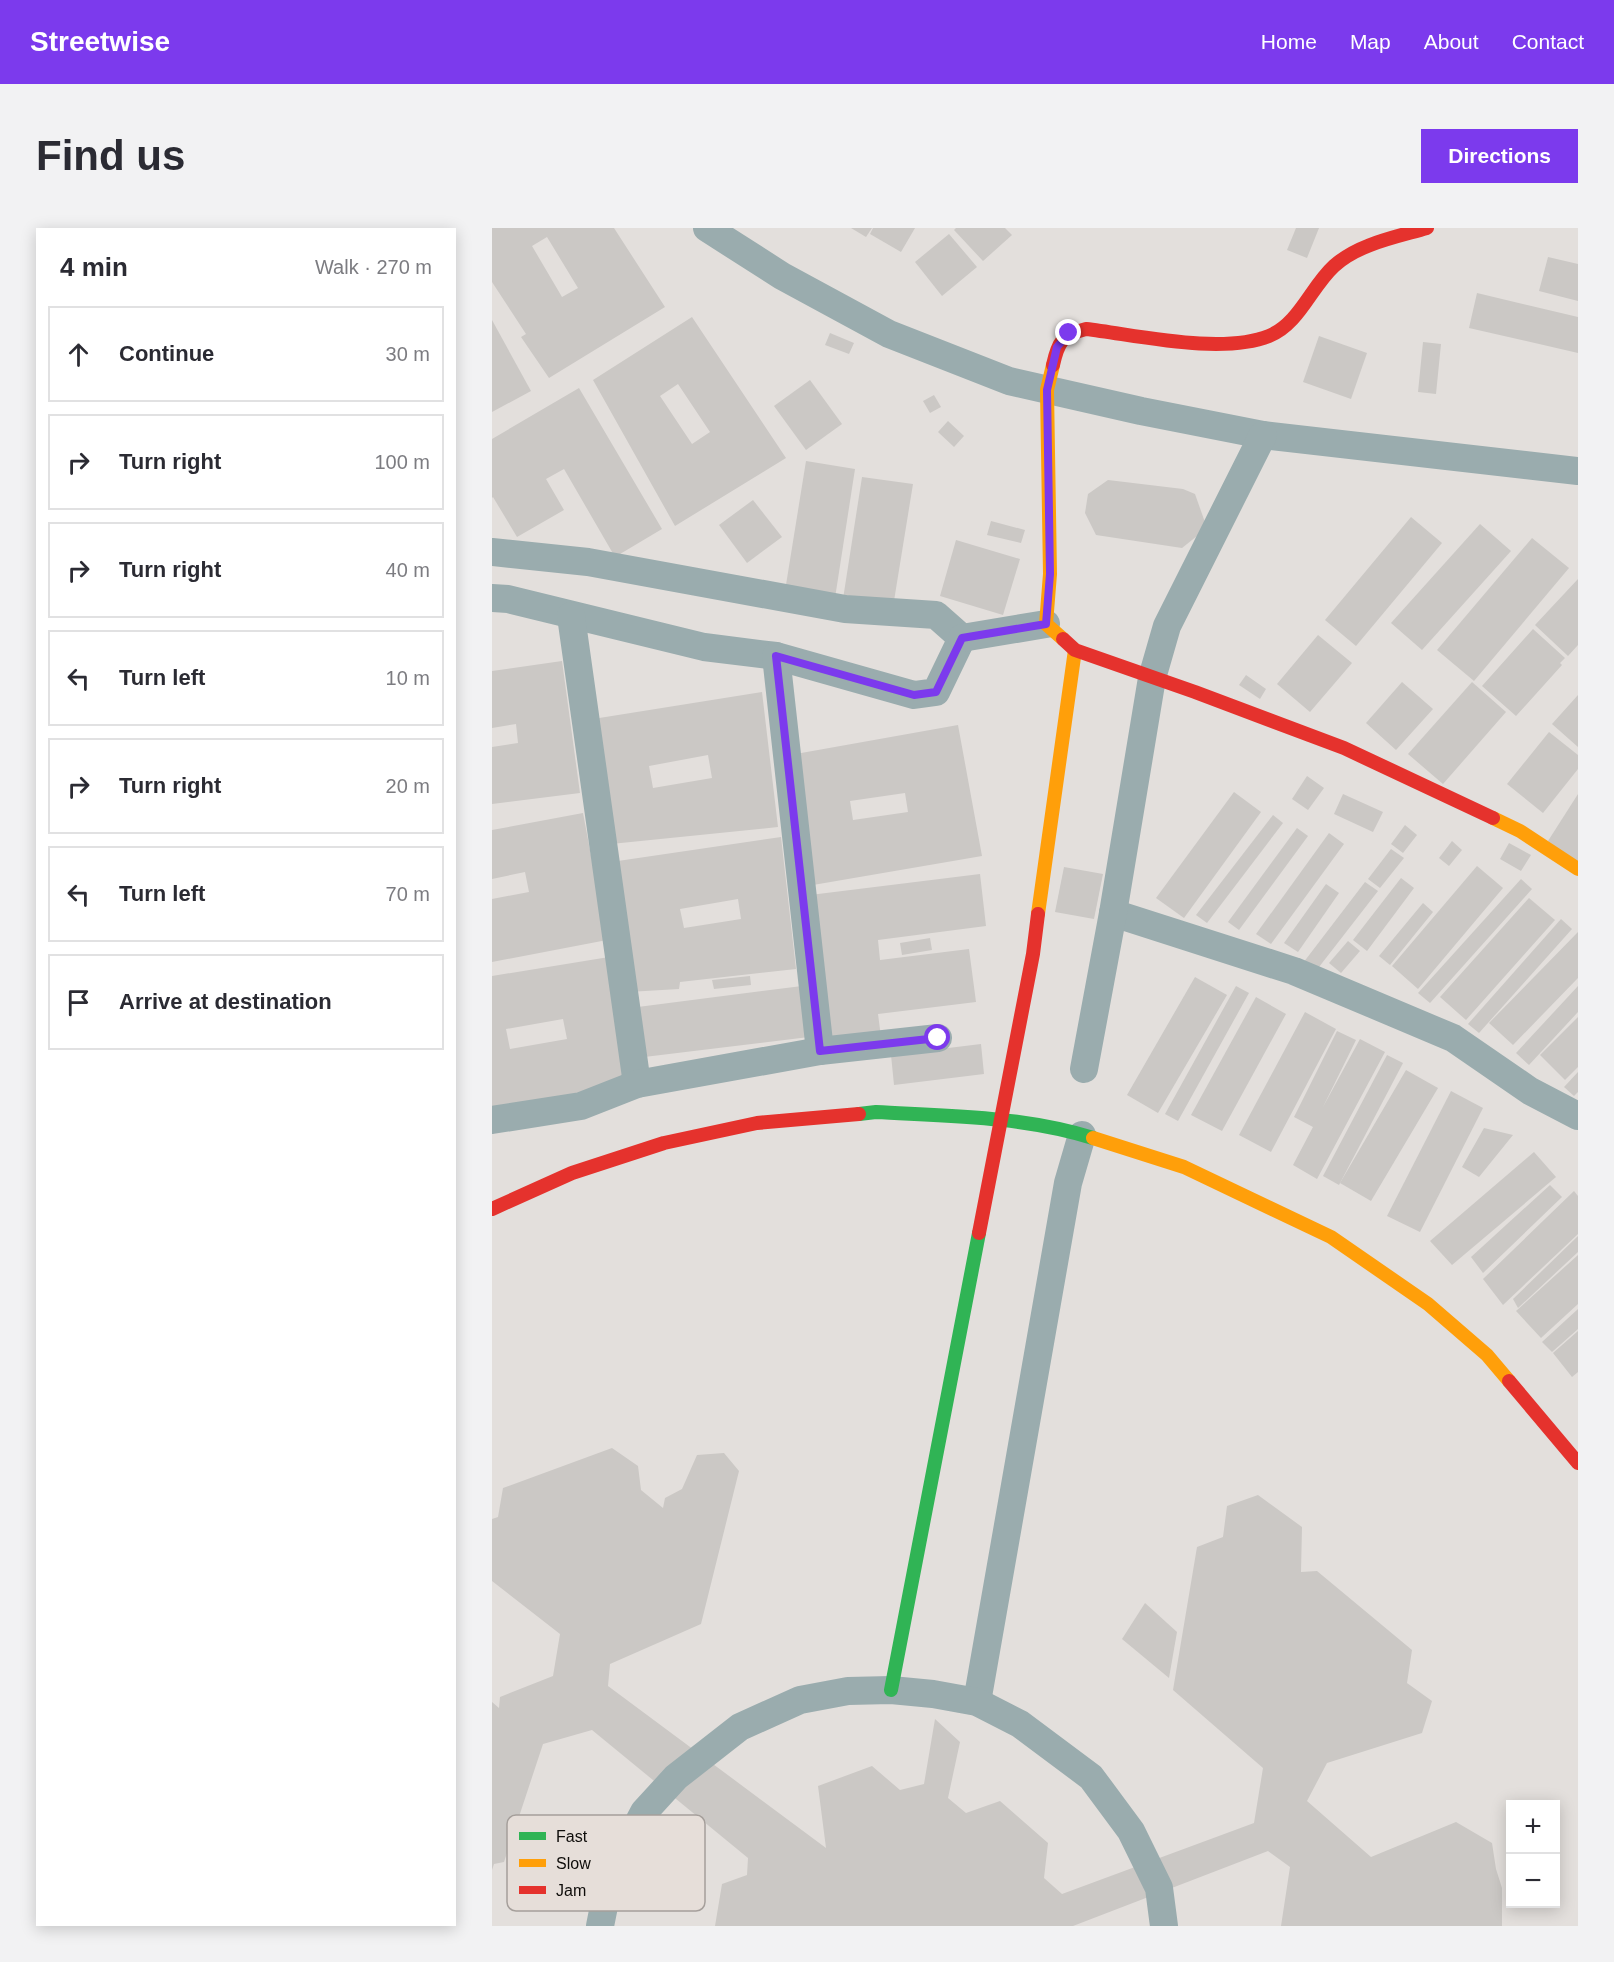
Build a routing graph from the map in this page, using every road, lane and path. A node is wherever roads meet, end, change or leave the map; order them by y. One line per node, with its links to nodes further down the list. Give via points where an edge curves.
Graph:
1 (707, 228): 3 (street, via 782,276 889,334 1009,381)
2 (1427, 228): 3 (street, via 1350,255 1270,336 1209,343 1086,329 1069,333 1057,347)
3 (1047, 390): 4 (street); 9 (street, via 1050,574)
4 (1263, 435): 5 (street); 13 (street, via 1167,626)
5 (1578, 471)
6 (492, 552): 10 (street, via 588,562 845,609 936,615)
7 (492, 598): 8 (street)
8 (571, 616): 12 (street, via 704,646); 19 (street)
9 (1046, 624): 10 (street); 11 (street)
10 (962, 638): 12 (street, via 936,692 914,695)
11 (1075, 650): 13 (street); 21 (street, via 1033,954)
12 (776, 656): 17 (street)
13 (1152, 678): 14 (street, via 1355,753 1520,831); 15 (street)
14 (1578, 869)
15 (1113, 913): 18 (street); 20 (street, via 1294,971 1454,1038 1530,1091)
16 (938, 1038): 17 (street)
17 (820, 1051): 19 (street)
18 (1084, 1069)
19 (637, 1084): 22 (street, via 581,1106)
20 (1578, 1116)
21 (1000, 1119): 23 (street); 24 (street, via 876,1112 757,1123 623,1156 572,1173); 26 (street)
22 (492, 1120)
23 (1082, 1135): 25 (street, via 1184,1167 1331,1237 1428,1304 1487,1356); 27 (street, via 1068,1183)
24 (492, 1209)
25 (1578, 1463)
26 (891, 1690): 27 (street); 28 (street, via 848,1691 800,1700 740,1726 676,1777)
27 (977, 1702): 31 (street, via 1020,1724 1091,1777 1131,1831 1159,1888)
28 (642, 1815)
29 (603, 1911): 30 (street)
30 (600, 1926)
31 (1164, 1926)

